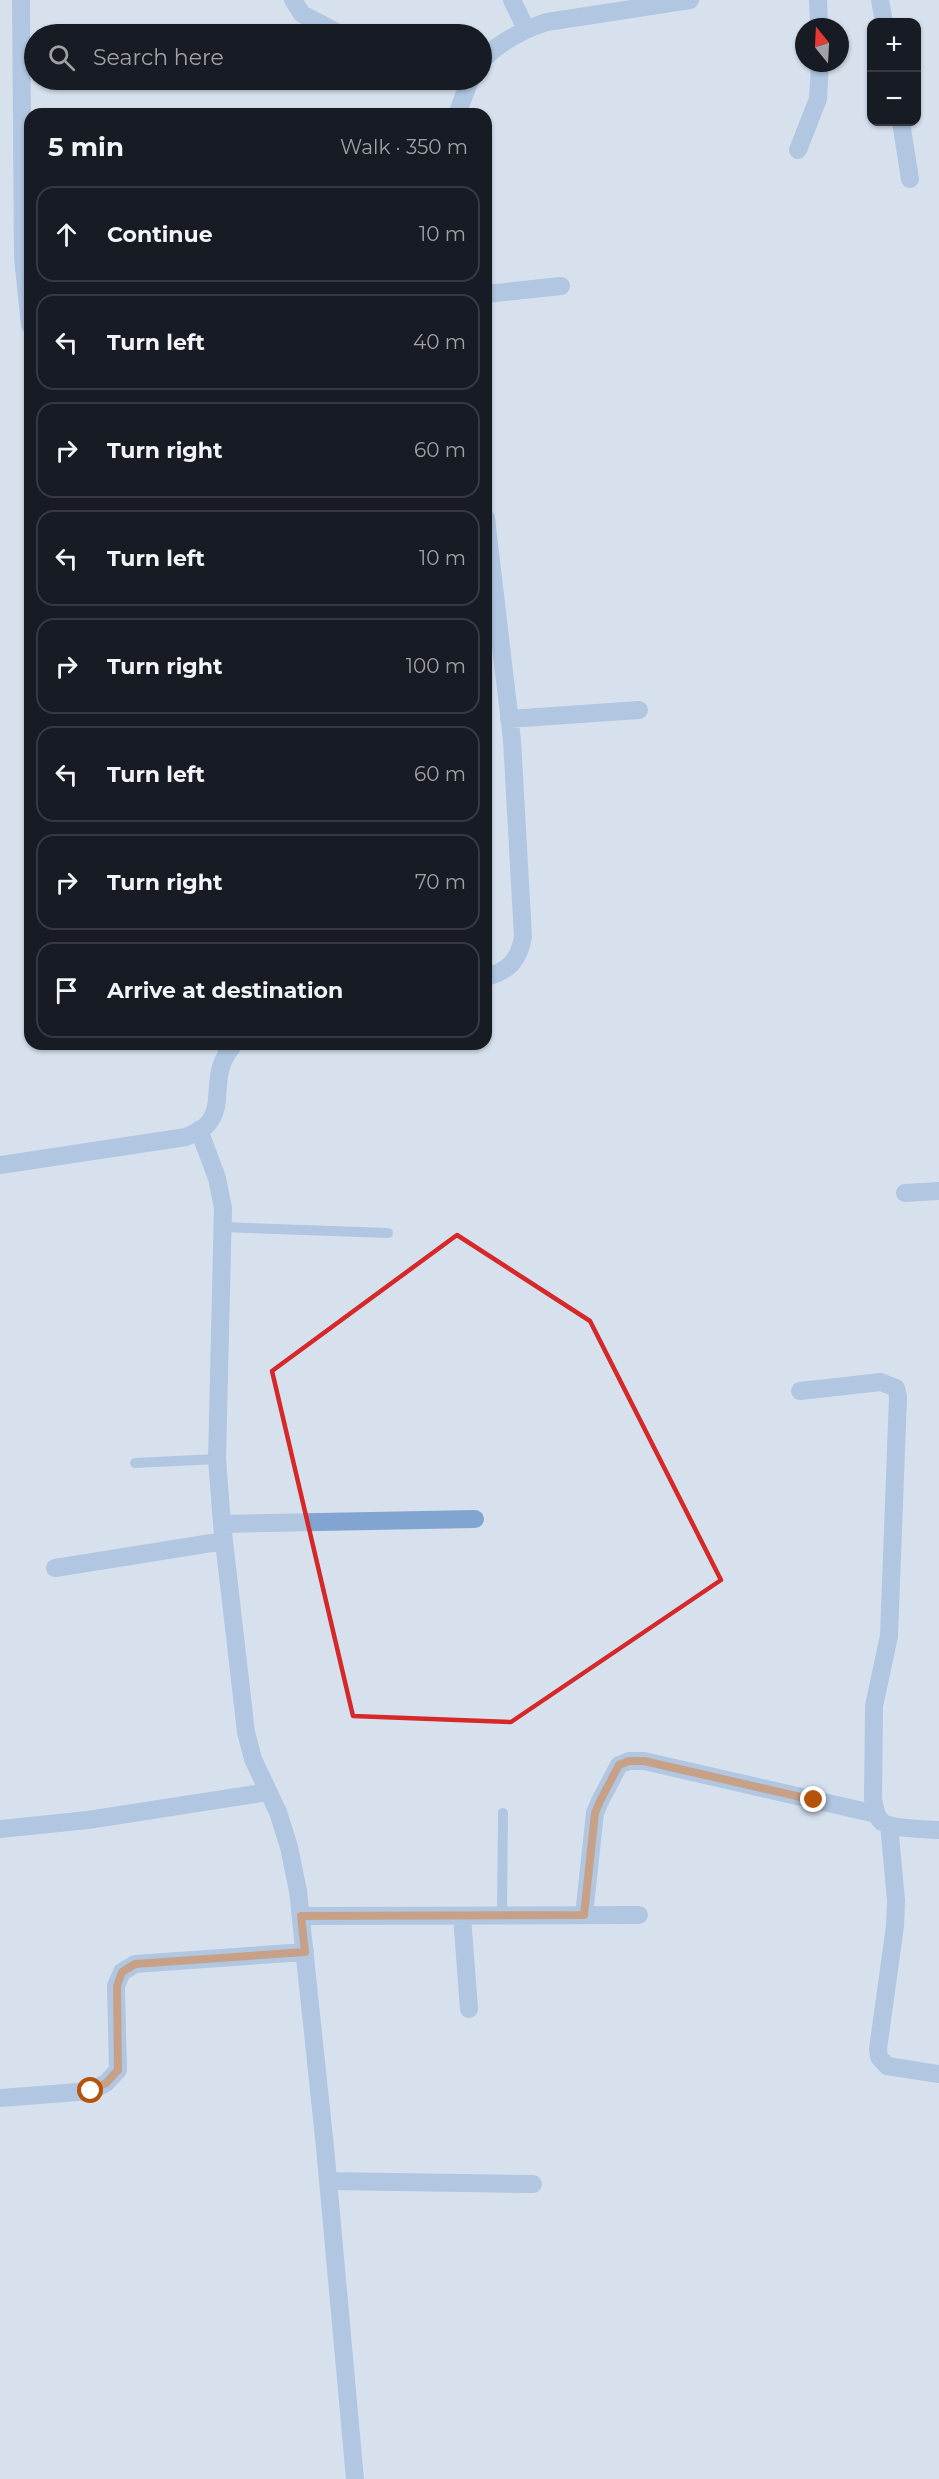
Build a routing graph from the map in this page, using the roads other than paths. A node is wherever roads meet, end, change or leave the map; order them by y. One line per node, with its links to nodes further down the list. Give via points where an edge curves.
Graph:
1 (21, 0): 15 (street)
2 (294, 0): 9 (street, via 302,14)
3 (512, 0): 10 (street)
4 (690, 0): 10 (street, via 548,22)
5 (818, 0): 7 (street)
6 (880, 0): 8 (street)
7 (819, 18)
8 (883, 18)
9 (321, 24)
10 (526, 29): 11 (street)
11 (492, 52)
12 (820, 72): 17 (street, via 818,99)
13 (466, 90): 14 (street)
14 (459, 108)
15 (24, 116)
16 (902, 126): 18 (street)
17 (798, 150)
18 (910, 179)
19 (561, 286): 20 (street)
20 (492, 293)
21 (492, 593): 23 (street)
22 (639, 710): 23 (street)
23 (509, 718): 24 (street, via 523,937 513,964)
24 (492, 975)
25 (229, 1050): 26 (street, via 218,1072 215,1110 210,1122)
26 (199, 1130): 27 (street, via 186,1137); 30 (street, via 217,1178)
27 (0, 1165)
28 (939, 1191): 29 (street)
29 (905, 1193)
30 (222, 1227): 31 (lane); 33 (street)
31 (388, 1233)
32 (800, 1391): 40 (street, via 881,1382 896,1389 898,1397 889,1636 874,1706 873,1799)
33 (217, 1459): 34 (lane); 36 (street)
34 (135, 1463)
35 (475, 1519): 36 (street)
36 (223, 1533): 37 (street); 38 (street, via 246,1732)
37 (55, 1568)
38 (268, 1792): 41 (street, via 88,1820); 45 (street, via 289,1847)
39 (503, 1814): 47 (lane)
40 (883, 1819): 42 (street); 43 (street, via 644,1761 629,1761 619,1765 595,1813); 50 (street, via 896,1900 879,2057 887,2066)
41 (0, 1829)
42 (939, 1830)
43 (584, 1915): 44 (street); 47 (street)
44 (639, 1915)
45 (301, 1916): 46 (street); 48 (street)
46 (462, 1916): 47 (street); 49 (street)
47 (502, 1916)
48 (305, 1952): 51 (street, via 135,1964 122,1972 117,1986 118,2070 106,2083 91,2091); 52 (street)
49 (469, 2009)
50 (939, 2074)
51 (0, 2098)
52 (328, 2181): 53 (street); 54 (street)
53 (533, 2184)
54 (355, 2479)

